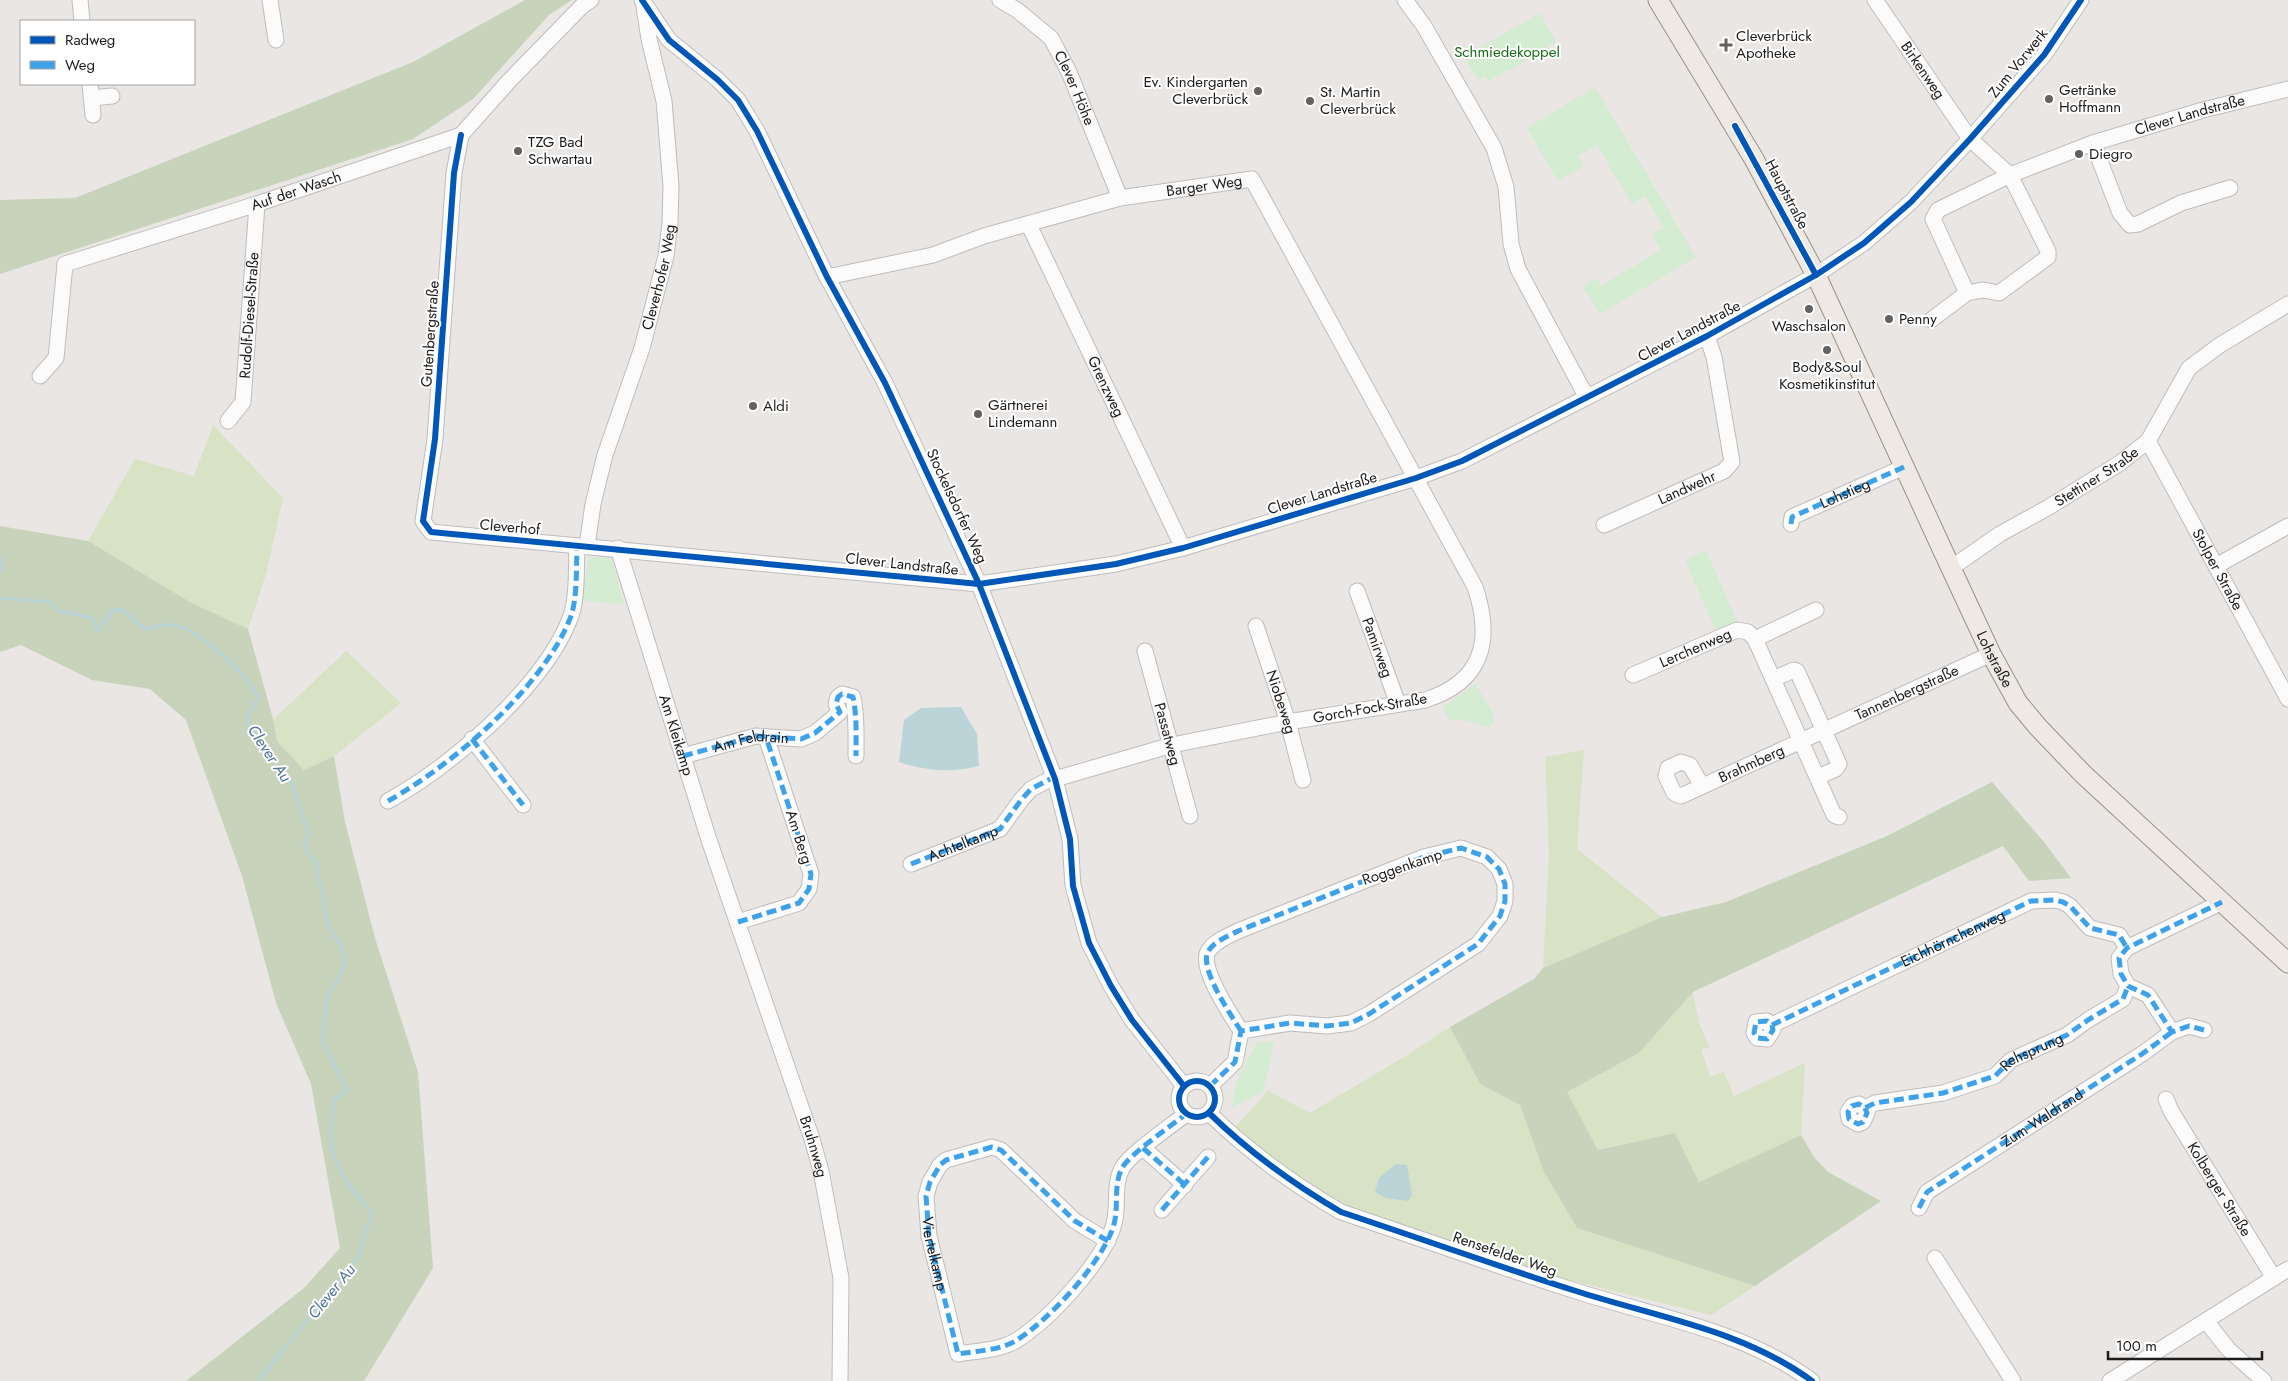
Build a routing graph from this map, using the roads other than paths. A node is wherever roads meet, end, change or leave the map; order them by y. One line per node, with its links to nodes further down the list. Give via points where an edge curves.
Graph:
1 (80, 0): 10 (street)
2 (270, 0): 11 (street)
3 (591, 0): 16 (street, Auf der Wasch, via 509,81)
4 (1000, 0): 21 (street, Clever Höhe, via 1051,38 1069,72)
5 (1404, 0): 31 (street, via 1424,26 1494,148 1506,187 1511,244 1518,269)
6 (1658, 0): 24 (main road, Hauptstraße, via 1754,159)
7 (1875, 0): 17 (street, Birkenweg)
8 (2081, 0): 17 (street, Zum Vorwerk, via 2044,55)
9 (643, 2): 25 (street, Stockelsdorfer Weg, via 669,40 738,100 757,131); 40 (street, Cleverhofer Weg, via 664,101 671,186 670,224 666,256 642,348 605,455)
10 (82, 20)
11 (276, 40)
12 (2288, 89): 18 (street, Clever Landstraße)
13 (91, 91): 14 (street); 15 (street)
14 (112, 96)
15 (93, 115)
16 (461, 135): 22 (street, Auf der Wasch); 39 (street, Gutenbergstraße, via 454,173 435,439 423,522)
17 (1970, 140): 19 (street); 24 (street, Clever Landstraße, via 1882,229)
18 (2093, 143): 19 (street, Clever Landstraße); 20 (street, via 2120,213 2130,225 2181,203)
19 (2010, 175): 26 (street, Clever Landstraße, via 1934,214 1933,219); 26 (street, via 2048,251 2048,257 1999,293 1983,290)
20 (2230, 188)
21 (1120, 198): 23 (street, Barger Weg); 35 (street, Barger Weg, via 1252,179)
22 (257, 204): 30 (street, Auf der Wasch, via 65,264 56,358); 32 (street, Rudolf-Diesel-Straße, via 243,402)
23 (1028, 225): 25 (street, Barger Weg, via 984,236 933,255); 42 (street, Grenzweg)
24 (1816, 275): 29 (street, Clever Landstraße); 34 (main road, Lohstraße)
25 (827, 277): 45 (street, Stockelsdorfer Weg, via 885,383)
26 (1967, 293): 28 (street)
27 (2288, 304): 33 (street, Stettiner Straße, via 2189,368)
28 (1931, 320)
29 (1707, 336): 31 (street, Clever Landstraße); 37 (street, Landwehr, via 1714,357 1732,462 1724,471)
30 (40, 376)
31 (1586, 396): 35 (street, Clever Landstraße, via 1462,461)
32 (228, 421)
33 (2148, 441): 43 (street, Stolper Straße); 44 (street, Stettiner Straße)
34 (1904, 467): 36 (street, Lohstieg, via 1792,517); 44 (main road, Lohstraße)
35 (1416, 478): 42 (street, Clever Landstraße); 55 (street, Gorch-Fock-Straße, via 1475,587 1483,611 1484,643 1476,666 1446,694)
36 (1791, 524)
37 (1604, 526)
38 (2288, 526): 43 (street)
39 (431, 532): 40 (street, Cleverhof)
40 (582, 546): 41 (street, Clever Landstraße); 59 (street, via 570,620 548,662 513,702)
41 (618, 548): 45 (street, Clever Landstraße); 62 (street, Am Kleikamp)
42 (1182, 548): 45 (street, Clever Landstraße, via 1116,564)
43 (2216, 566): 54 (street, Stolper Straße)
44 (1951, 568): 51 (main road, Lohstraße)
45 (979, 584): 65 (street, Stockelsdorfer Weg)
46 (1357, 592): 55 (street, Pamirweg)
47 (1816, 610): 49 (street)
48 (1256, 626): 56 (street, Niobeweg)
49 (1755, 639): 52 (street, Lerchenweg, via 1748,632 1737,630); 53 (street)
50 (1145, 651): 61 (street, Passatweg)
51 (1992, 654): 57 (street, Tannenbergstraße); 73 (main road, Lohstraße, via 2018,703 2054,745)
52 (1632, 675)
53 (1773, 679): 57 (street, via 1797,671); 60 (street)
54 (2288, 699)
55 (1398, 704): 56 (street, Gorch-Fock-Straße)
56 (1288, 722): 61 (street, Gorch-Fock-Straße); 66 (street, Niobeweg)
57 (1824, 731): 60 (street, Tannenbergstraße); 64 (street, via 1839,764)
58 (766, 737): 62 (street, Am Feldrain, via 756,736); 63 (street, Am Feldrain, via 801,739 816,733 846,712 857,720); 74 (street, Am Berg, via 811,874 809,889 799,903)
59 (472, 739): 68 (street, via 453,758); 69 (street)
60 (1801, 742): 64 (street); 67 (street, Brahmberg)
61 (1172, 745): 65 (street, Gorch-Fock-Straße); 70 (street, Passatweg)
62 (683, 756): 74 (street, Am Kleikamp)
63 (856, 756)
64 (1818, 777): 71 (street, via 1834,815)
65 (1054, 778): 72 (street, Achtelkamp, via 1032,789 1000,830); 82 (street, Stockelsdorfer Weg, via 1070,839 1073,886 1089,944 1132,1020)
66 (1303, 780)
67 (1702, 786)
68 (388, 801)
69 (523, 805)
70 (1190, 816)
71 (1839, 817)
72 (911, 864)
73 (2222, 902): 75 (street); 76 (main road, Lohstraße)
74 (738, 922): 98 (street, Bruhnweg, via 821,1172 841,1278)
75 (2126, 948): 77 (street, via 2119,958 2118,967); 78 (street, Eichhörnchenweg, via 2119,936 2090,928 2070,906 2062,902 2031,901)
76 (2288, 963)
77 (2128, 986): 81 (street, via 2148,994); 85 (street, Rehsprung, via 2123,999 2067,1035 2011,1060 1994,1076 1943,1093 1875,1103)
78 (1772, 1025)
79 (2204, 1030): 81 (street, Zum Waldrand, via 2189,1026)
80 (1242, 1031): 80 (street, Roggenkamp, via 1290,1023 1327,1026 1351,1023 1411,988 1478,944 1500,916 1505,901 1505,884 1499,869 1488,857 1461,848 1424,857 1238,931 1214,944 1207,954 1208,968); 83 (street, via 1235,1062)
81 (2172, 1032): 91 (street, Zum Waldrand, via 1927,1192)
82 (1184, 1086): 83 (street, via 1188,1082 1200,1081); 87 (street, via 1179,1097)
83 (1210, 1086): 86 (street, via 1215,1097)
84 (2166, 1099): 96 (street, Kolberger Straße)
85 (1865, 1108)
86 (1209, 1113): 87 (street, via 1202,1117); 99 (street, Rensefelder Weg, via 1243,1146 1341,1212 1577,1291 1708,1328 1794,1368)
87 (1186, 1114): 88 (street, Viertelkamp)
88 (1143, 1148): 90 (street); 93 (street, Viertelkamp, via 1123,1166)
89 (1208, 1157): 90 (street)
90 (1185, 1185): 92 (street)
91 (1919, 1208)
92 (1162, 1210)
93 (1108, 1241): 93 (street, Viertelkamp, via 1068,1297 1016,1341 958,1354 930,1236 926,1196 930,1182 946,1160 992,1147 1001,1150 1076,1220)
94 (1935, 1258): 100 (street)
95 (2288, 1269): 96 (street)
96 (2274, 1278): 97 (street)
97 (2206, 1321): 101 (street); 102 (street, via 2228,1348)
98 (840, 1381)
99 (1812, 1381)
100 (2012, 1381)
101 (2110, 1381)
102 (2264, 1381)

